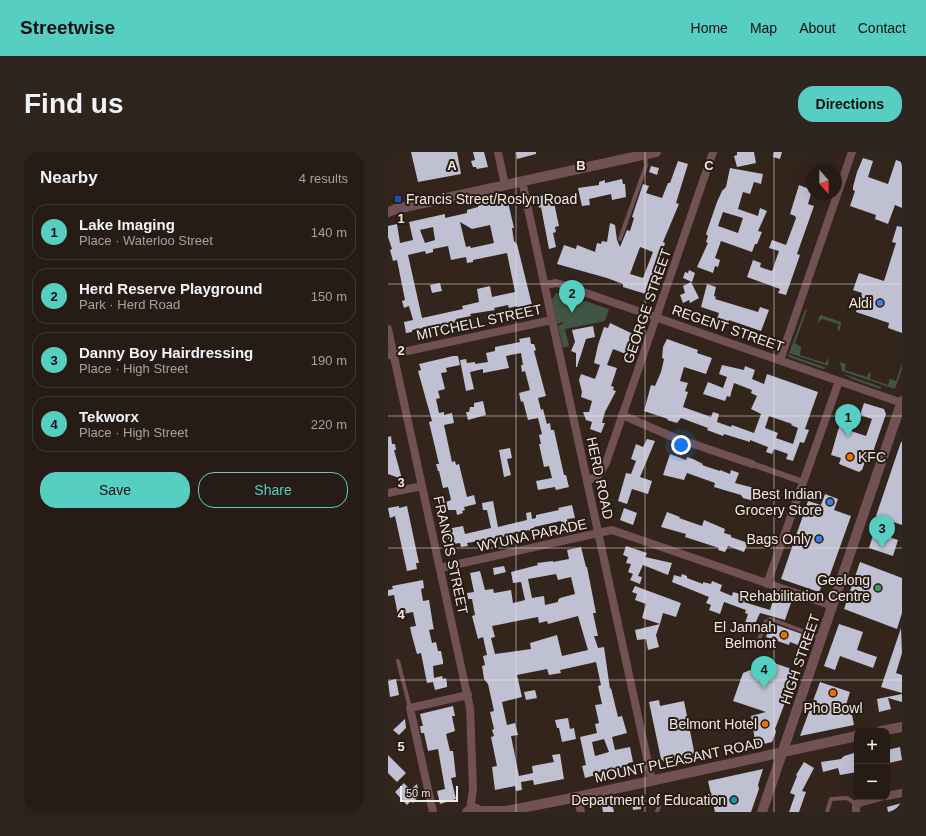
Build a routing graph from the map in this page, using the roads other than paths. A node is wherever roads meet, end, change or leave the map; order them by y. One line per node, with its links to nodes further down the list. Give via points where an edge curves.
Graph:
1 (498, 152): 7 (street)
2 (656, 152): 5 (street)
3 (713, 152): 11 (street, GEORGE STREET)
4 (852, 152): 15 (street)
5 (640, 154): 6 (street); 9 (lane, via 646,166)
6 (522, 181): 7 (street); 10 (street, HERD ROAD)
7 (505, 185): 8 (street)
8 (391, 210)
9 (620, 238)
10 (545, 285): 11 (street, REGENT STREET, via 556,283); 12 (street, HERD ROAD)
11 (657, 317): 15 (street, REGENT STREET); 18 (street, GEORGE STREET)
12 (552, 320): 14 (street, MITCHELL STREET); 20 (street, HERD ROAD)
13 (388, 329): 14 (street, FRANCIS STREET)
14 (391, 354): 22 (street, FRANCIS STREET)
15 (780, 360): 16 (street, REGENT STREET)
16 (839, 381): 17 (street, REGENT STREET); 21 (street)
17 (902, 402): 27 (street, HIGH STREET)
18 (622, 415): 19 (street, via 673,438); 20 (street, GEORGE STREET, via 603,468 598,476)
19 (752, 464): 21 (street)
20 (587, 478): 24 (street, HERD ROAD)
21 (803, 482): 26 (street)
22 (422, 486): 23 (street); 25 (street, FRANCIS STREET)
23 (388, 494)
24 (599, 534): 25 (street, WYUNA PARADE); 26 (street, WYUNA PARADE, via 612,530); 37 (street, HERD ROAD)
25 (440, 568): 31 (street, FRANCIS STREET)
26 (767, 584): 27 (street, WYUNA PARADE)
27 (833, 606): 28 (street, HIGH STREET)
28 (822, 638): 29 (lane, via 771,619 765,622); 36 (street, HIGH STREET)
29 (757, 646)
30 (398, 661): 32 (lane)
31 (468, 695): 32 (street); 44 (street, FRANCIS STREET)
32 (410, 708): 45 (street)
33 (902, 727): 34 (street)
34 (890, 729)
35 (854, 737): 36 (street, MOUNT PLEASANT ROAD)
36 (783, 752): 37 (street, MOUNT PLEASANT ROAD); 49 (street, HIGH STREET)
37 (652, 781): 40 (street, MOUNT PLEASANT ROAD)
38 (902, 793): 39 (street)
39 (890, 795)
40 (578, 797): 46 (street, MOUNT PLEASANT ROAD); 47 (street)
41 (874, 800): 43 (street)
42 (659, 806): 48 (lane)
43 (856, 808): 50 (lane, via 847,798 832,799)
44 (476, 811): 46 (street, MOUNT PLEASANT ROAD)
45 (432, 812)
46 (505, 812)
47 (581, 812)
48 (657, 812)
49 (762, 812)
50 (827, 812)

